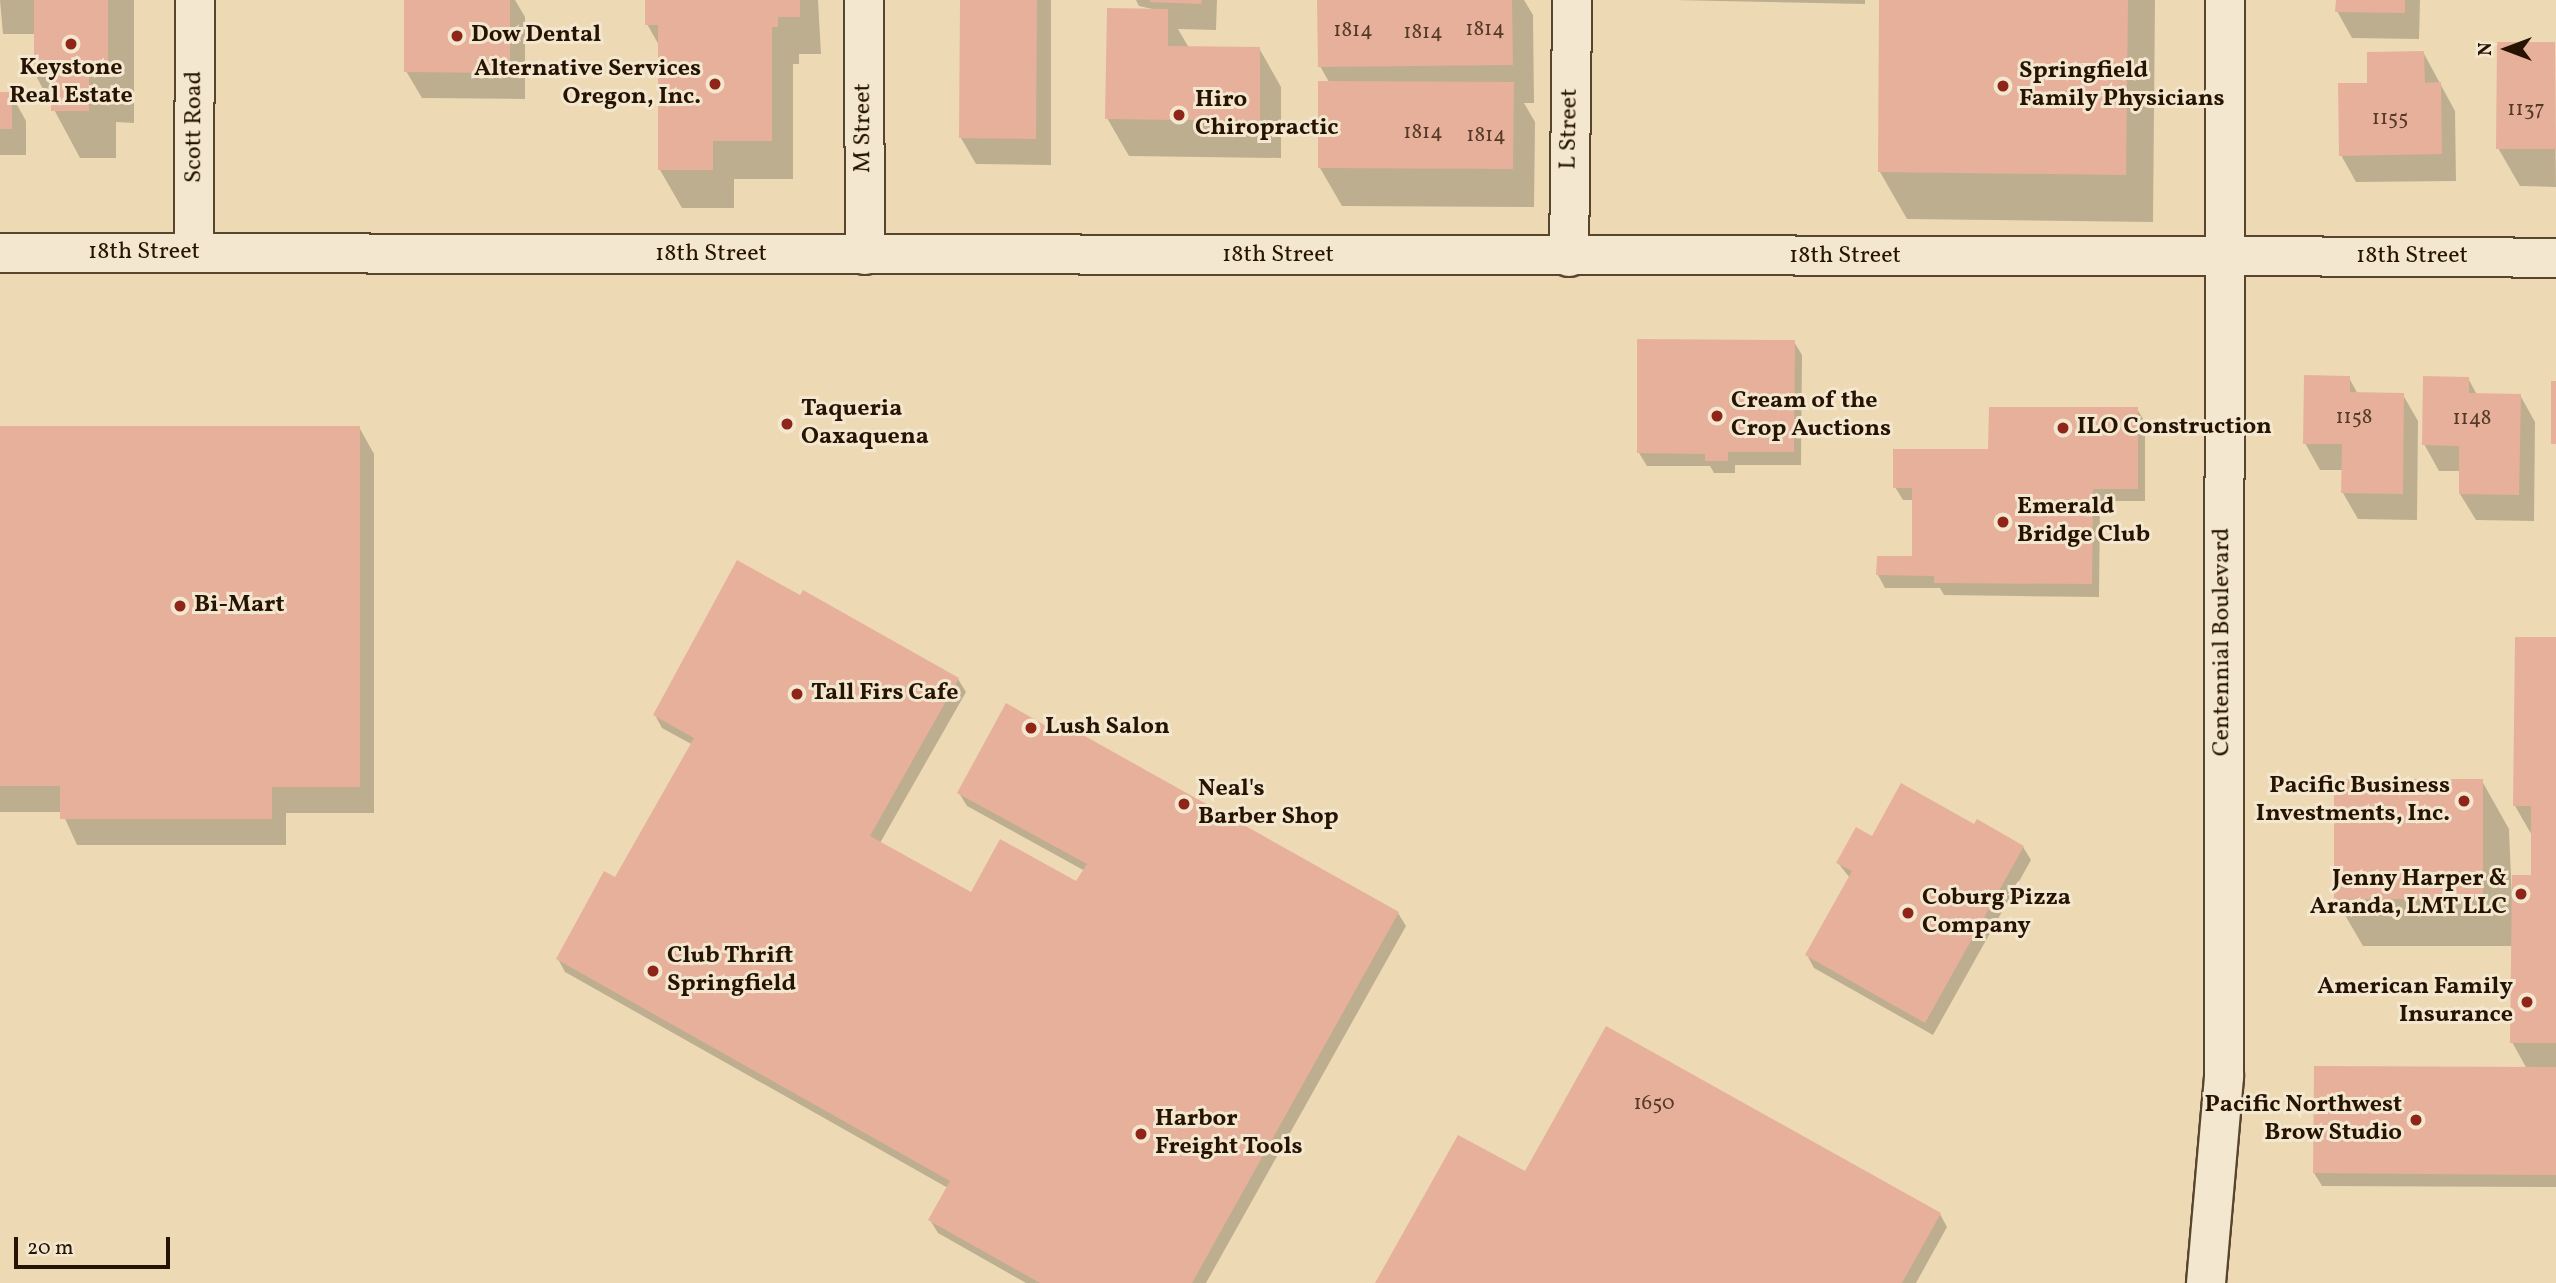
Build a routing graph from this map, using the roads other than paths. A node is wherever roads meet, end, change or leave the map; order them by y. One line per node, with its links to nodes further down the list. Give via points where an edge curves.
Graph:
1 (195, 0): 6 (street, Scott Road)
2 (864, 0): 7 (street, M Street)
3 (1572, 0): 9 (street, L Street)
4 (2225, 0): 8 (street, Centennial Boulevard)
5 (0, 253): 6 (street, 18th Street)
6 (194, 253): 7 (street, 18th Street)
7 (865, 255): 9 (street, 18th Street)
8 (2225, 256): 9 (street, 18th Street); 10 (street, 18th Street); 11 (street, Centennial Boulevard, via 2224,1077)
9 (1569, 257)
10 (2556, 258)
11 (2206, 1283)

